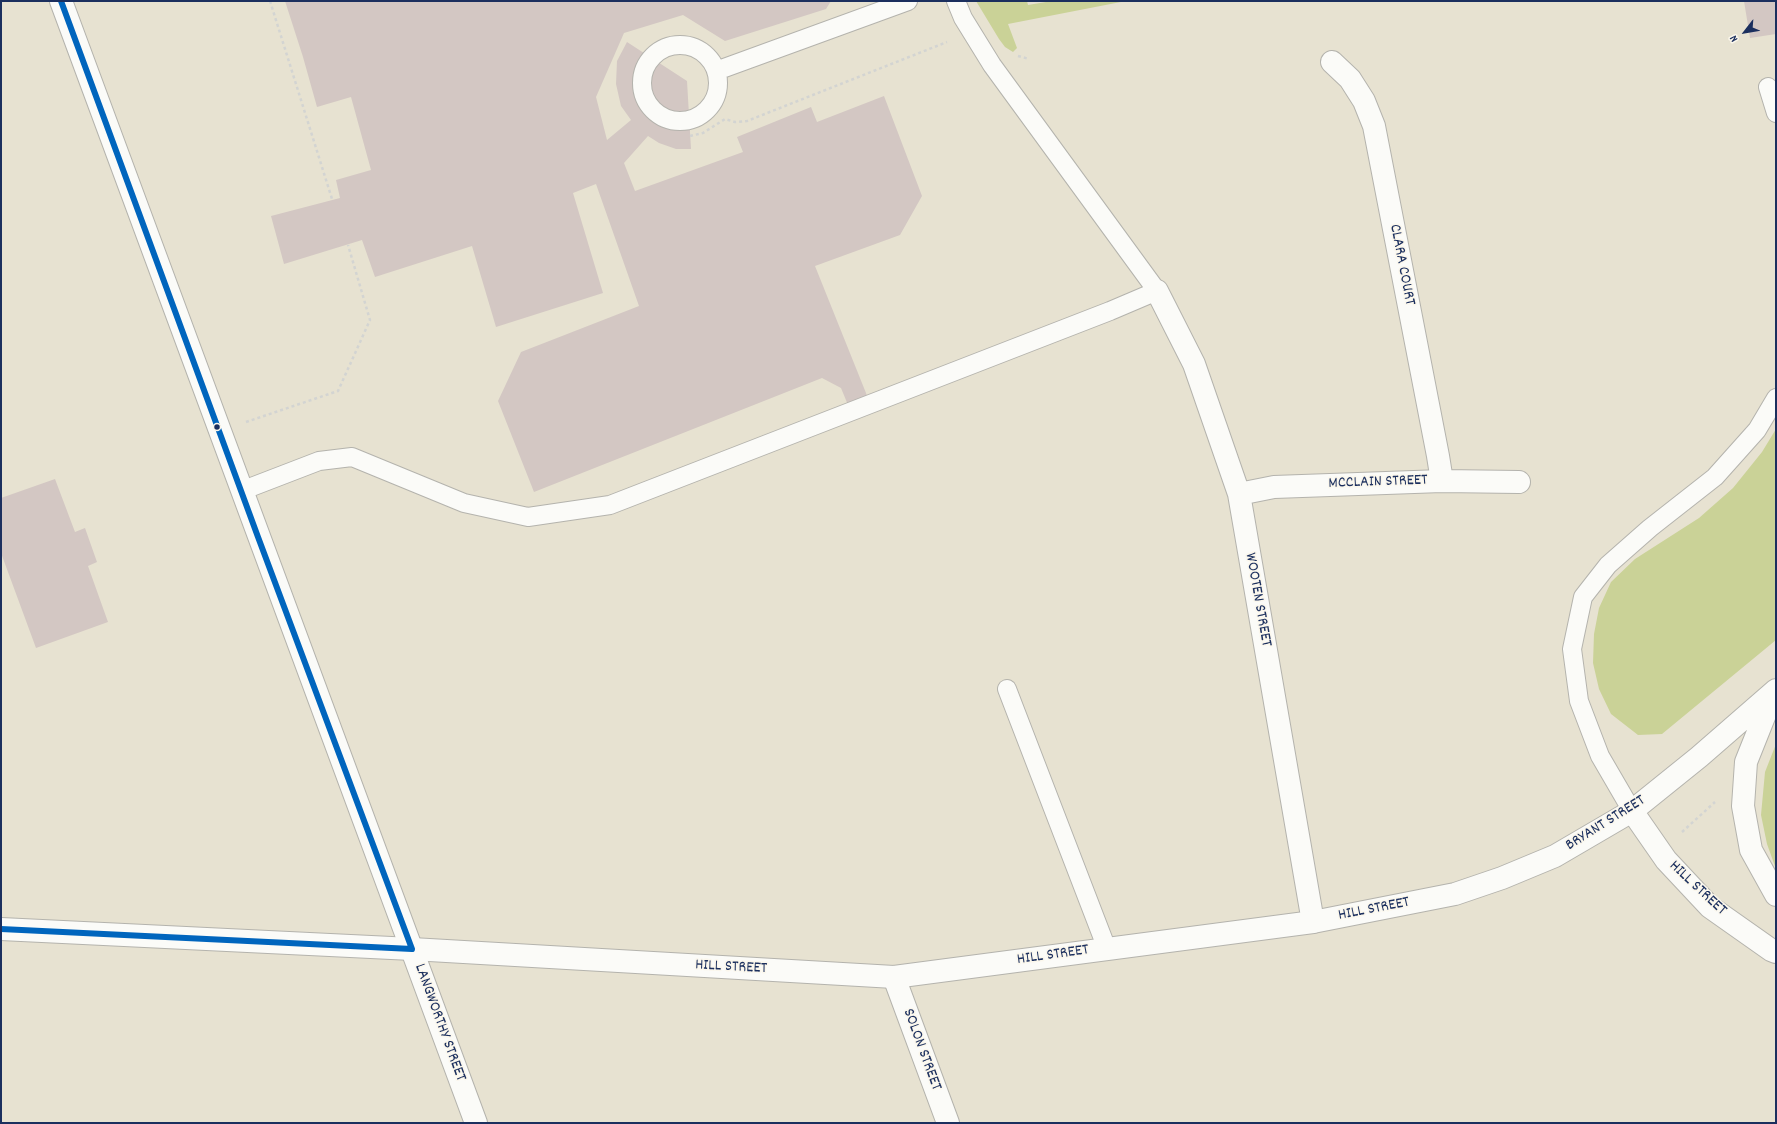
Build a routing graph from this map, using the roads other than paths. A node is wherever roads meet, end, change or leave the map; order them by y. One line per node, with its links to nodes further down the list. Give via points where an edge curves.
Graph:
1 (61, 1): 12 (street, LANGWORTHY STREET)
2 (908, 1): 5 (lane)
3 (956, 1): 8 (lane, via 963,18 996,72)
4 (1332, 62): 10 (street, CLARA COURT, via 1350,79 1364,101 1374,126)
5 (716, 70): 5 (lane, via 710,59 700,50 675,45 662,49 644,68 641,81 643,93 656,114 667,120 691,120 702,115 717,95)
6 (1768, 87): 7 (lane)
7 (1776, 113)
8 (1157, 291): 12 (lane, via 610,505 528,517 464,503 352,457 319,461); 13 (street, WOOTEN STREET, via 1194,364)
9 (1776, 398): 16 (lane, via 1756,430 1715,477 1608,565 1583,597 1572,649 1578,701 1600,756)
10 (1442, 481): 11 (street, MCCLAIN STREET); 13 (street, MCCLAIN STREET, via 1274,487)
11 (1519, 482)
12 (241, 491): 21 (street, LANGWORTHY STREET)
13 (1239, 494): 19 (street, WOOTEN STREET)
14 (1007, 690): 22 (lane)
15 (1774, 692): 16 (street, BRYANT STREET); 18 (street, via 1746,762 1743,806 1751,850)
16 (1632, 811): 17 (street, BRYANT STREET, via 1555,856); 23 (street, HILL STREET, via 1666,860 1710,907)
17 (1455, 894): 19 (street, HILL STREET)
18 (1776, 895)
19 (1313, 922): 22 (street, HILL STREET)
20 (1, 929): 21 (street, HILL STREET)
21 (412, 949): 24 (street, HILL STREET); 25 (street, LANGWORTHY STREET)
22 (1107, 949): 24 (street, HILL STREET)
23 (1776, 952)
24 (894, 977): 26 (street, SOLON STREET)
25 (476, 1123)
26 (948, 1123)

